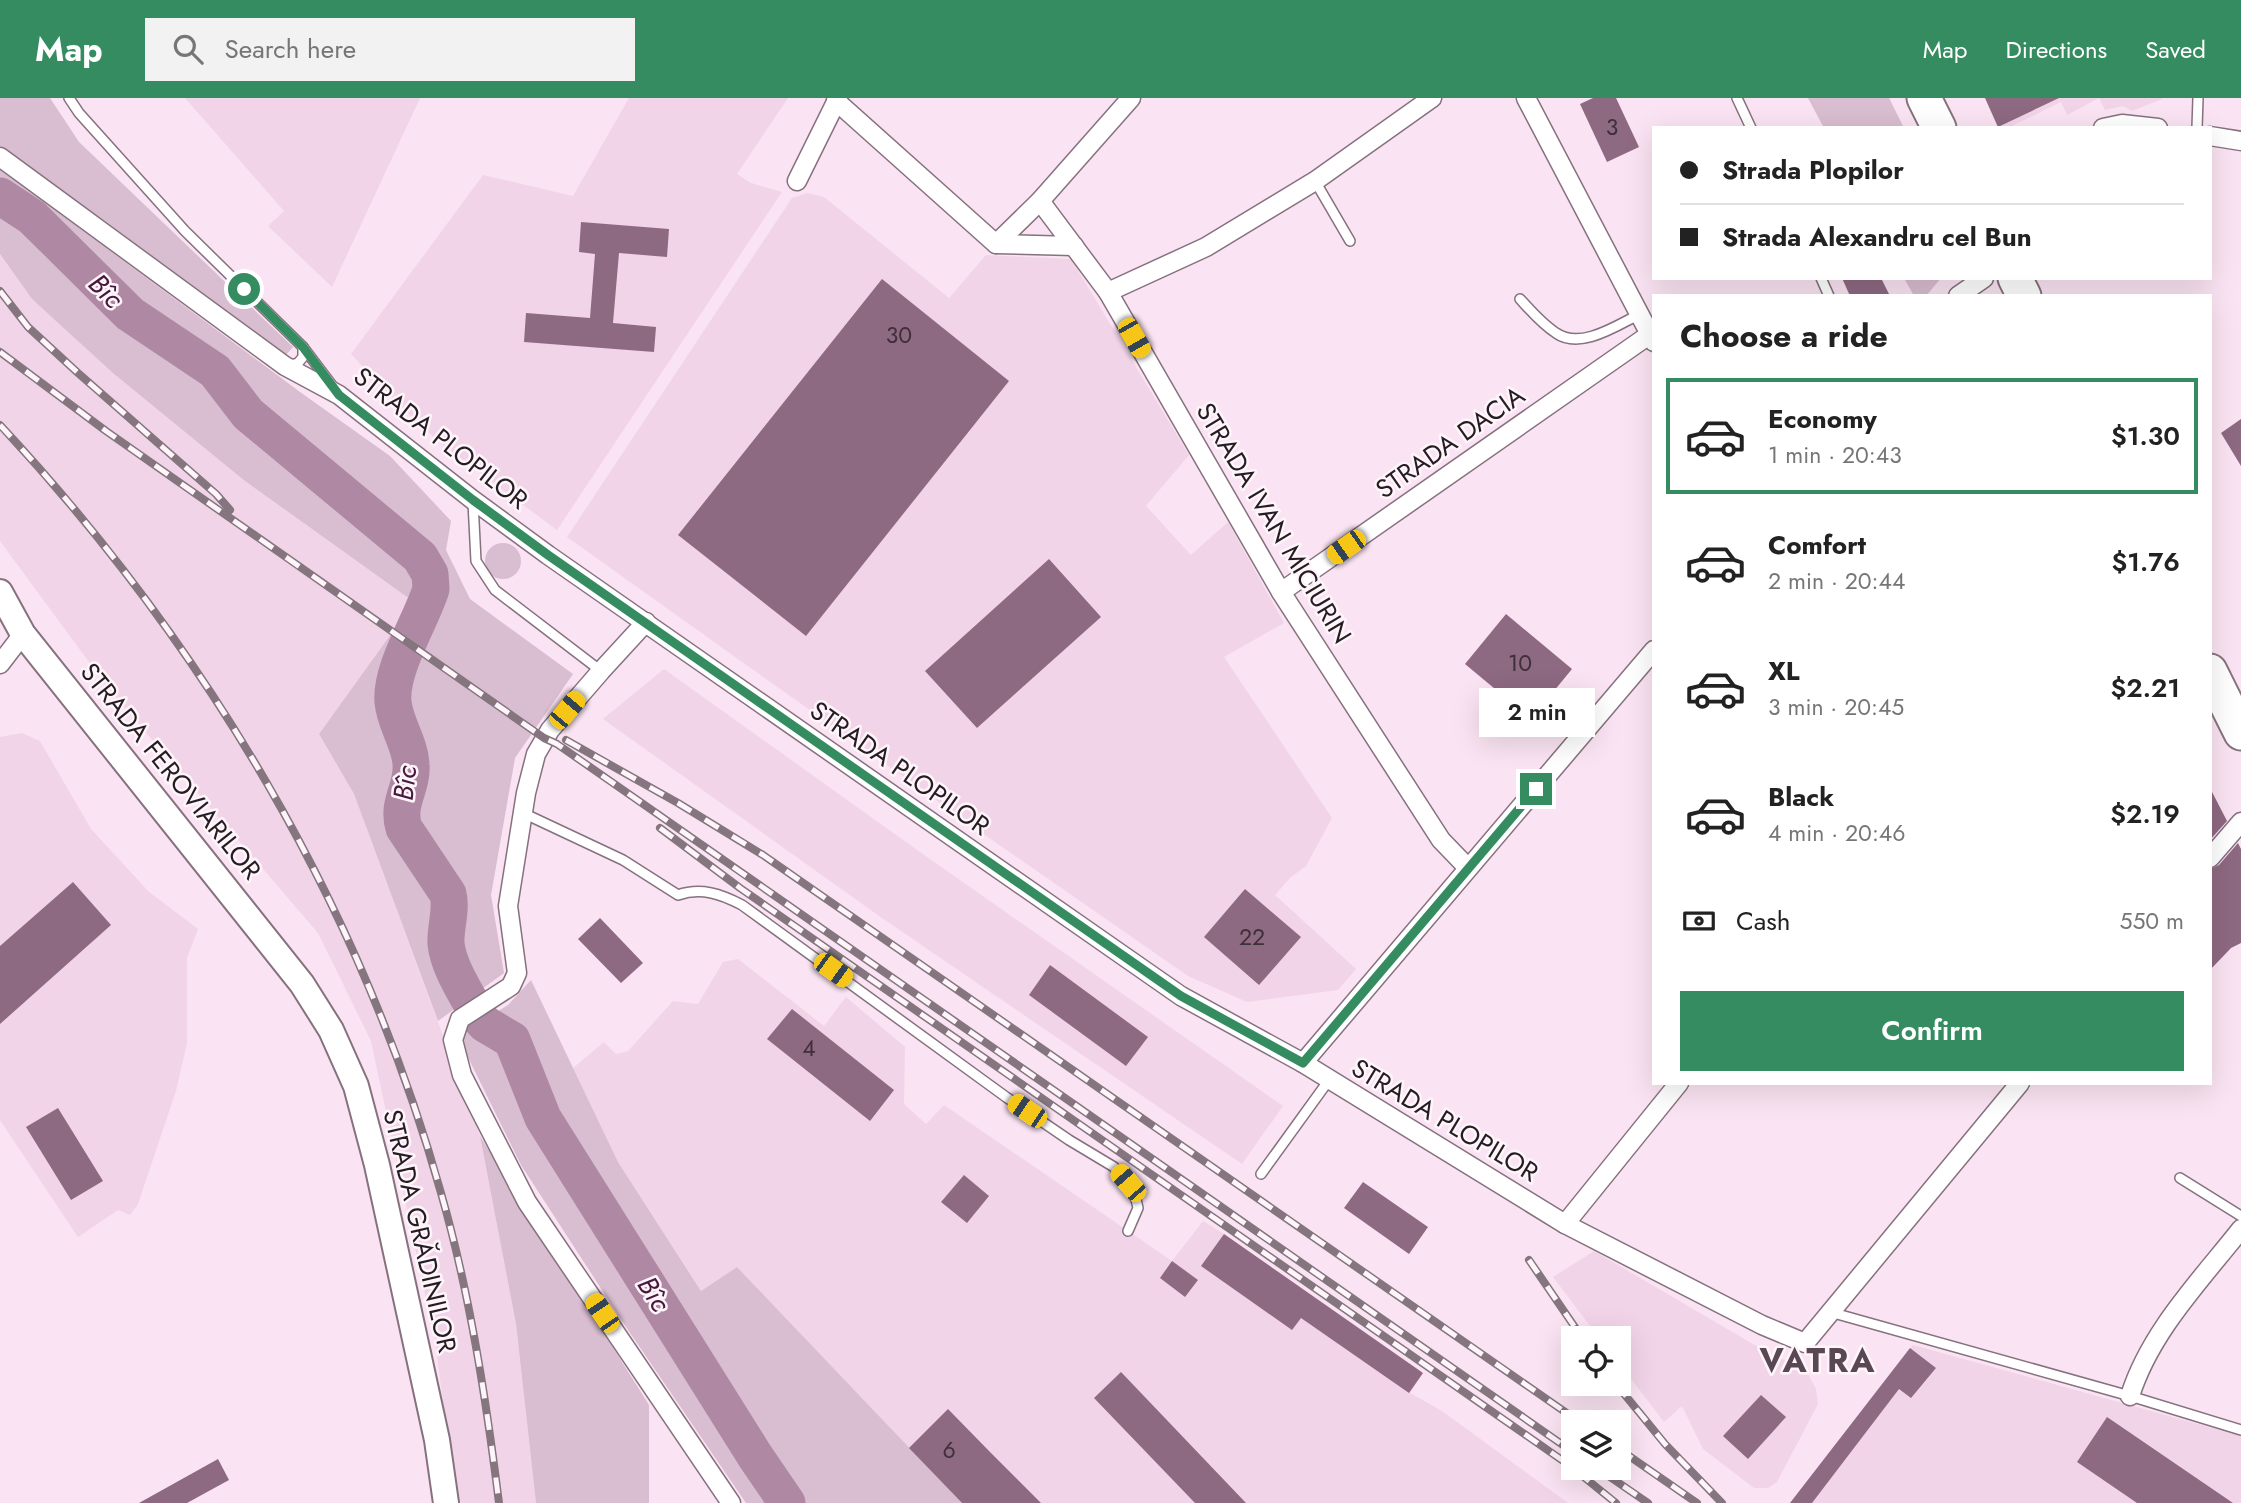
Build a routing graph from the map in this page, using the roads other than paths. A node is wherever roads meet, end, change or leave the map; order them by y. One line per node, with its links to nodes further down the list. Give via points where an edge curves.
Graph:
1 (69, 98): 29 (lane, STRADA PLOPILOR, via 186,232)
2 (1131, 98): 19 (street)
3 (1432, 98): 18 (street)
4 (1526, 98): 27 (street)
5 (1737, 98): 9 (lane)
6 (1924, 98): 10 (highway)
7 (2198, 98): 13 (lane)
8 (837, 99): 17 (street); 21 (street)
9 (1750, 126)
10 (1938, 126)
11 (2112, 126): 12 (street)
12 (2140, 126)
13 (2197, 126)
14 (2212, 137): 15 (street)
15 (2238, 145)
16 (0, 157): 30 (street)
17 (797, 181)
18 (1315, 181): 20 (lane); 24 (street, via 1206,247)
19 (1040, 201): 21 (street); 22 (street, STRADA IVAN MICIURIN)
20 (1350, 241)
21 (996, 244): 22 (street)
22 (1074, 246): 24 (street, STRADA IVAN MICIURIN)
23 (1981, 280): 25 (street)
24 (1108, 292): 34 (street, STRADA IVAN MICIURIN)
25 (1961, 294)
26 (1520, 299): 27 (lane, via 1558,335 1570,339 1611,329)
27 (1638, 315): 28 (street)
28 (1652, 338): 34 (street, STRADA DACIA)
29 (303, 347): 30 (lane, via 298,363); 31 (lane, STRADA PLOPILOR)
30 (285, 366): 31 (street)
31 (339, 395): 32 (street, STRADA PLOPILOR)
32 (473, 500): 35 (street, STRADA PLOPILOR); 39 (lane, via 475,561 495,590)
33 (0, 592): 36 (street, STRADA FEROVIARILOR)
34 (1281, 592): 45 (street, STRADA IVAN MICIURIN, via 1441,840)
35 (646, 622): 39 (street); 47 (street, STRADA PLOPILOR, via 1181,996)
36 (23, 634): 38 (street); 46 (street, STRADA FEROVIARILOR)
37 (1652, 652): 45 (street)
38 (0, 664)
39 (601, 671): 42 (street, via 544,738 532,766)
40 (2212, 675): 41 (highway)
41 (2241, 733)
42 (523, 813): 56 (lane, via 623,860 678,895 707,891 743,905 1006,1097 1114,1167 1135,1195 1138,1208); 61 (street, via 508,906 516,973 512,986 460,1019 453,1040 462,1076 527,1202)
43 (2241, 822): 44 (street)
44 (2212, 856)
45 (1468, 868): 47 (street)
46 (302, 984): 60 (street, STRADA GRĂDINILOR, via 331,1030 356,1086 431,1414)
47 (1303, 1063): 48 (street, STRADA PLOPILOR)
48 (1329, 1080): 51 (lane); 54 (street, STRADA PLOPILOR)
49 (1677, 1085): 54 (street)
50 (2018, 1085): 57 (street)
51 (1261, 1174)
52 (2180, 1178): 53 (lane)
53 (2241, 1216)
54 (1565, 1224): 57 (street, STRADA PLOPILOR, via 1805,1343)
55 (2241, 1229): 58 (street, via 2164,1328)
56 (1128, 1231)
57 (1830, 1312): 58 (lane)
58 (2130, 1396): 59 (lane)
59 (2241, 1430)
60 (446, 1503)
61 (731, 1503)

